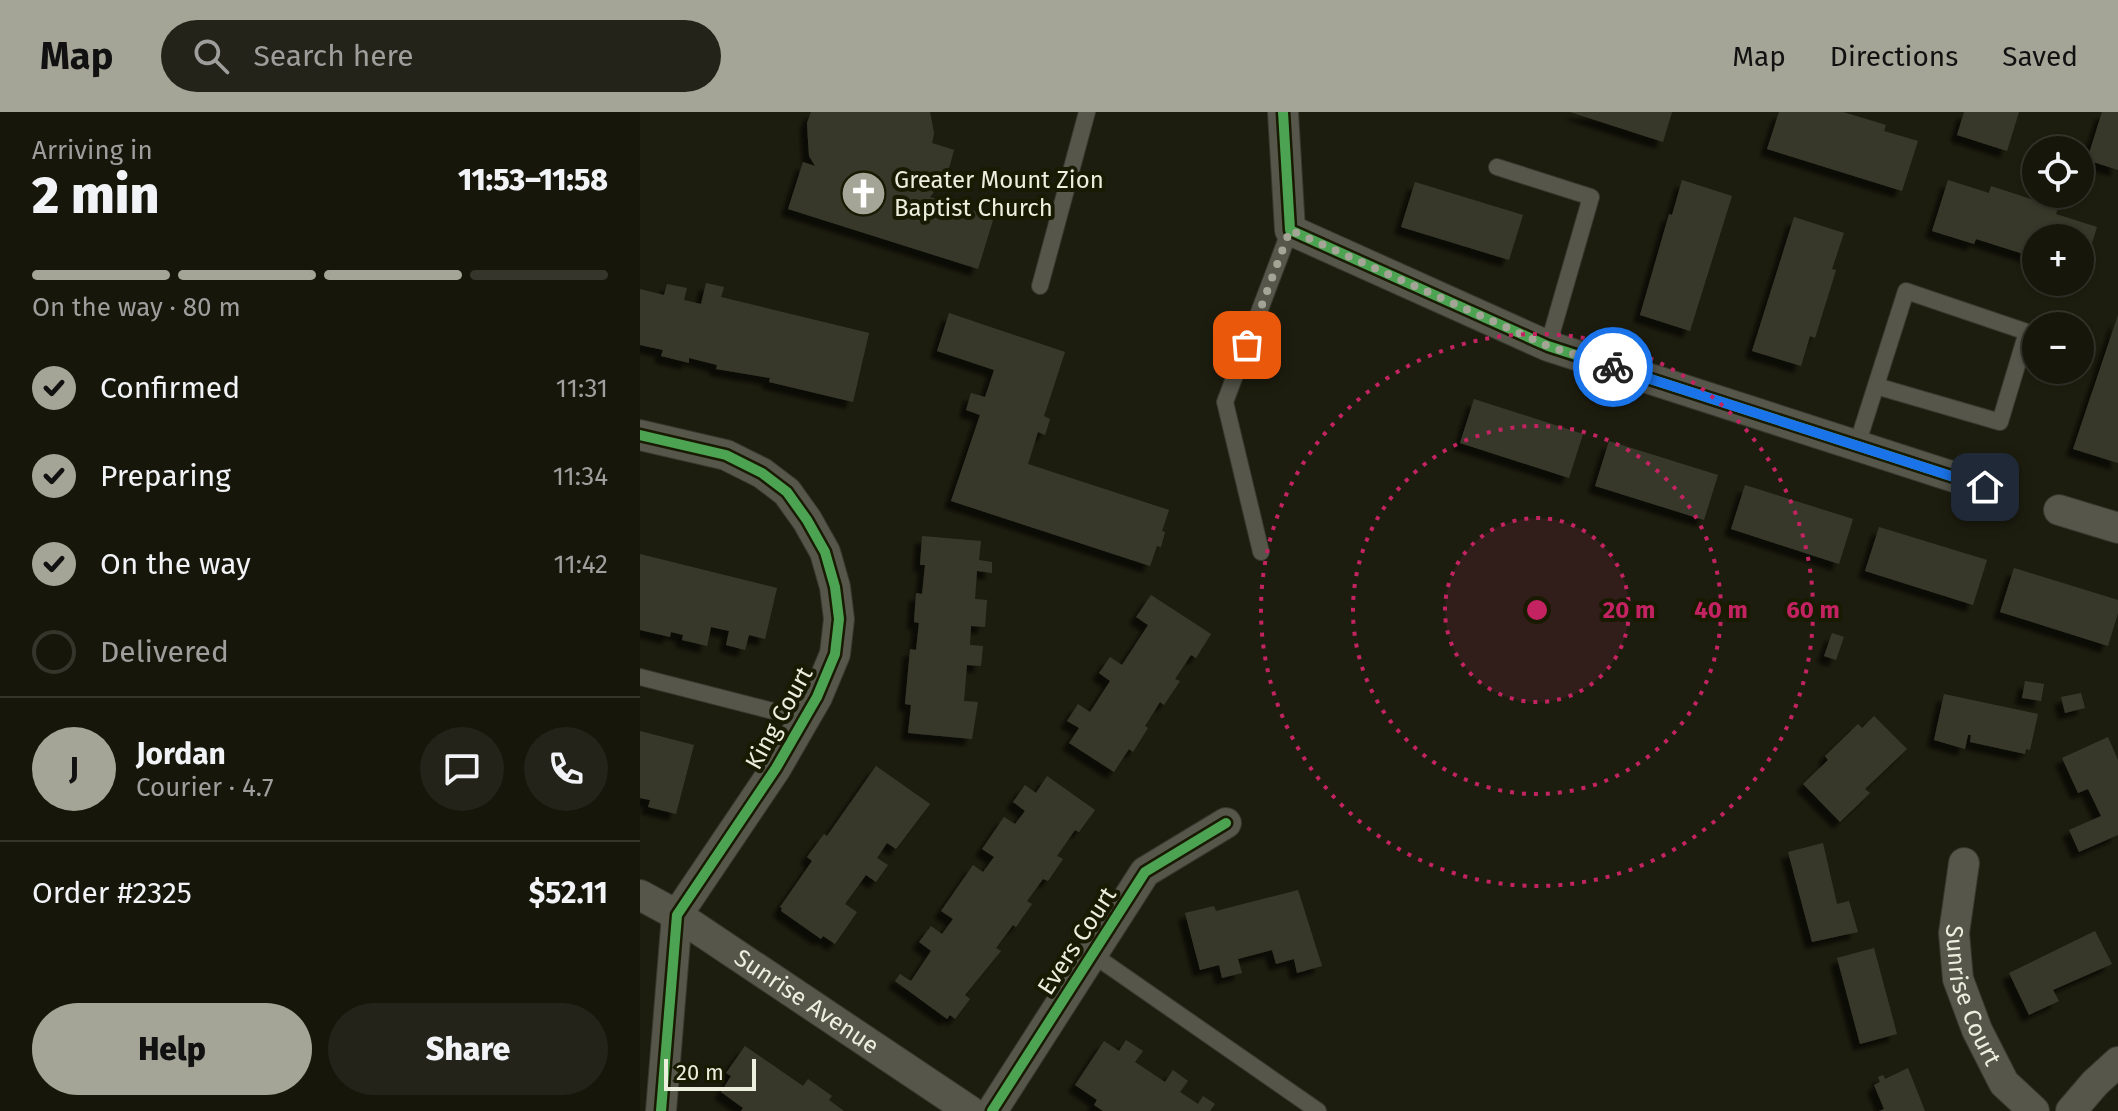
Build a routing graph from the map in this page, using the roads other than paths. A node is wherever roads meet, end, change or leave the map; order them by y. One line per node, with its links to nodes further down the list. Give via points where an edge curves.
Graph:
1 (1087, 112): 5 (lane)
2 (1283, 112): 4 (street)
3 (1497, 167): 6 (lane, via 1591,197)
4 (1290, 230): 6 (street); 13 (lane, via 1225,402)
5 (1040, 286)
6 (1548, 346): 9 (street)
7 (1876, 386): 7 (lane, via 1906,291 2027,332 2000,422); 9 (lane)
8 (640, 435): 15 (street, King Court, via 726,455 762,473 787,492 807,520 825,552 839,619 835,654)
9 (1857, 445): 10 (street)
10 (1985, 487)
11 (2059, 510): 12 (street)
12 (2118, 528)
13 (1261, 552)
14 (640, 677): 15 (lane)
15 (804, 719): 19 (street, King Court)
16 (1226, 823): 20 (street, Evers Court, via 1145,872)
17 (1964, 863): 26 (street, Sunrise Court, via 1954,933 1958,979 2004,1083)
18 (640, 895): 19 (street, Sunrise Avenue)
19 (677, 915): 22 (street, King Court); 23 (street, Sunrise Avenue)
20 (1092, 954): 24 (street, Evers Court); 25 (lane)
21 (2118, 1062): 27 (street)
22 (661, 1111)
23 (970, 1111)
24 (992, 1111)
25 (1318, 1111)
26 (2034, 1111)
27 (2071, 1111)

